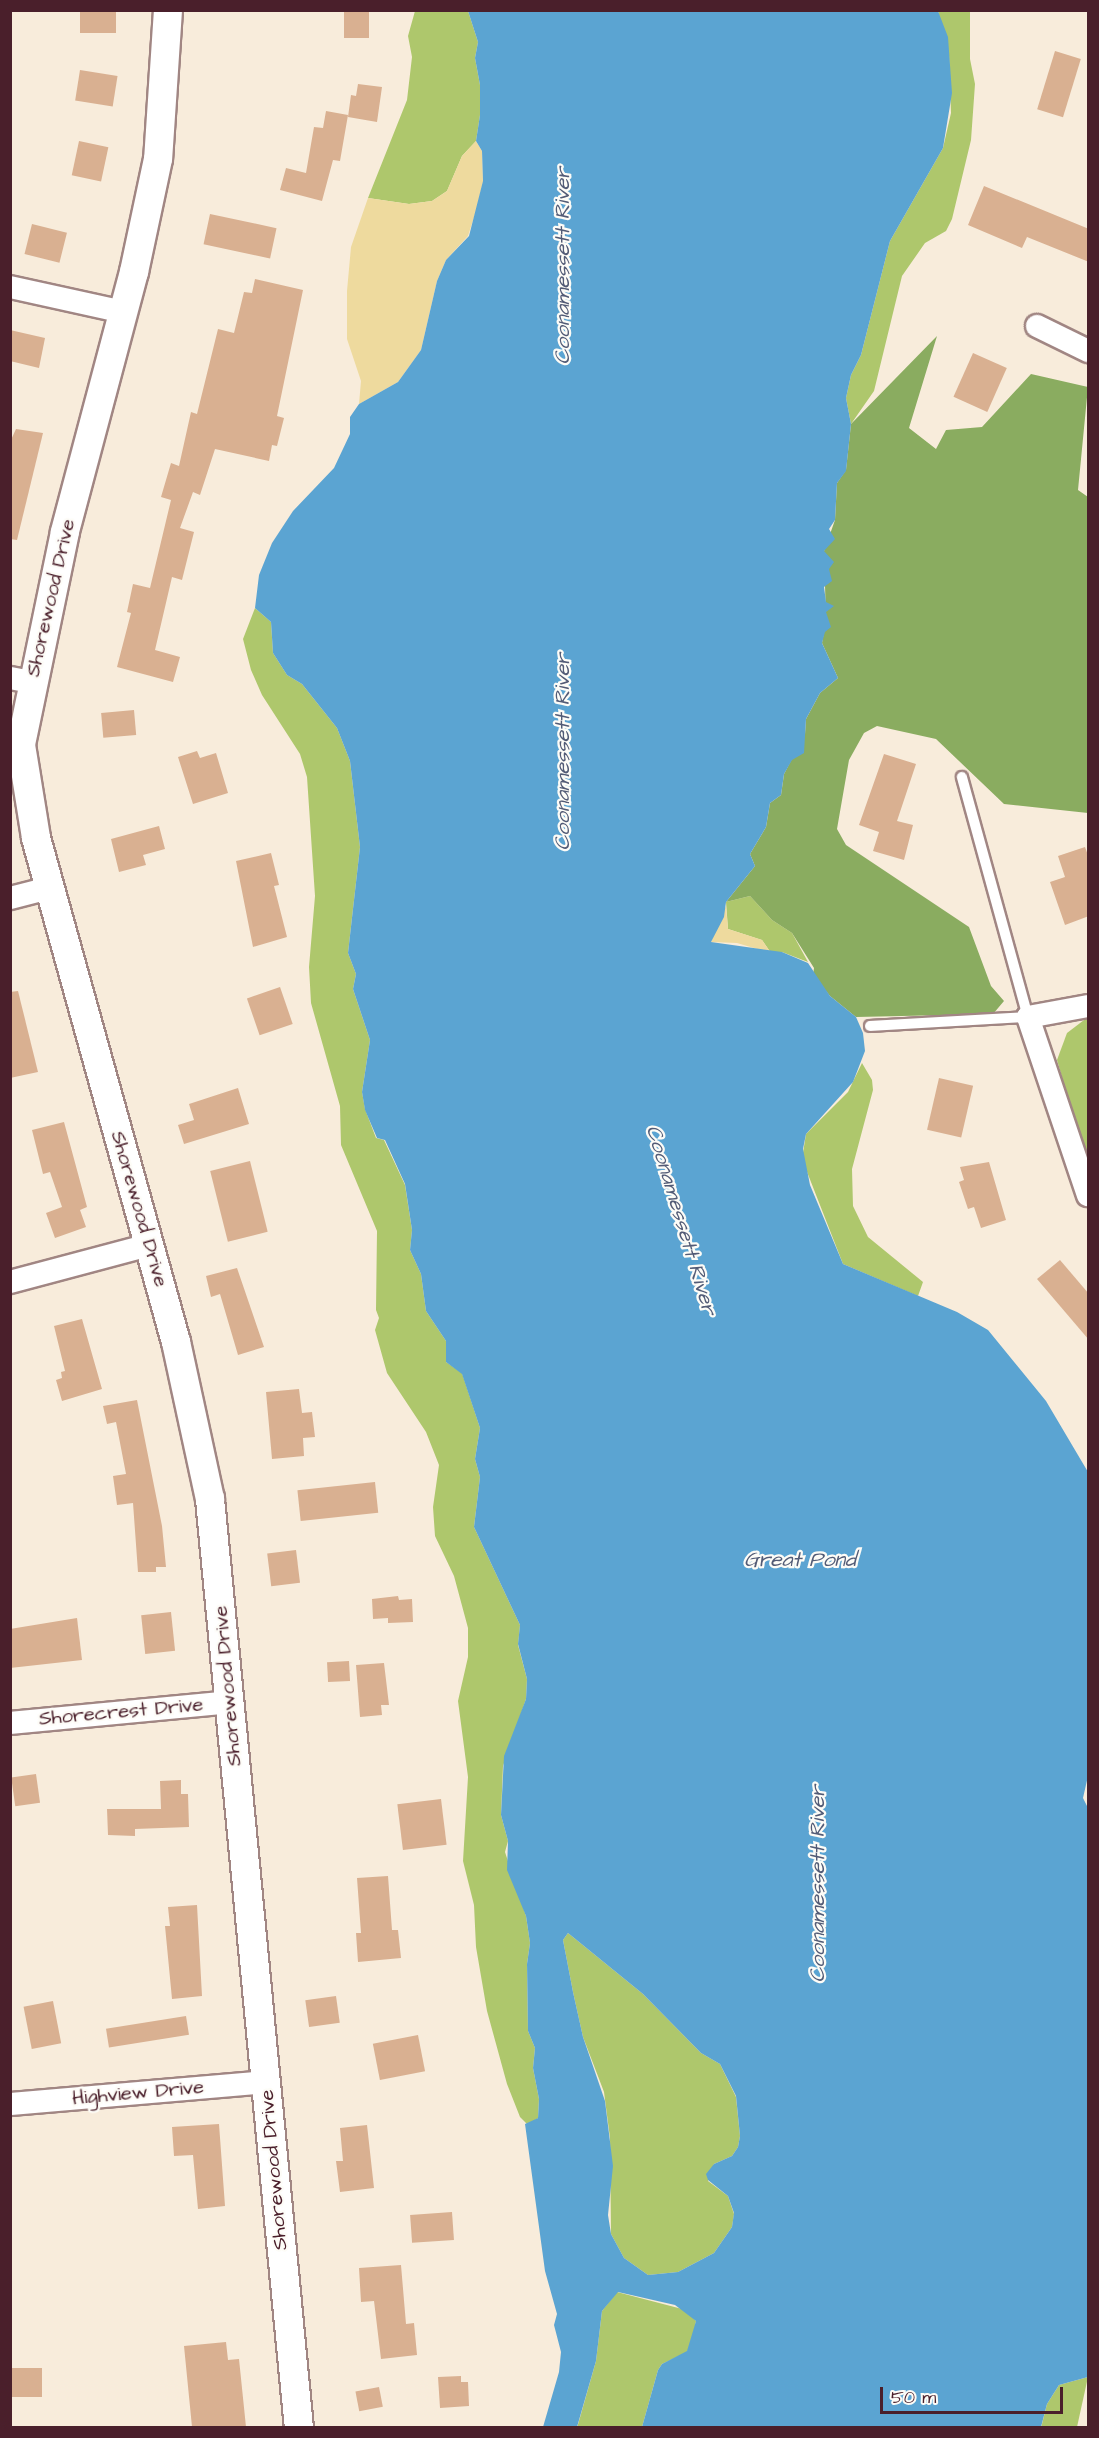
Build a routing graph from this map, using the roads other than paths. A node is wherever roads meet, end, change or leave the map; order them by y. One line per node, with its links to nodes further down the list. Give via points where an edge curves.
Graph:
1 (168, 10): 3 (street, Shorewood Drive, via 158,159)
2 (10, 287): 3 (street)
3 (124, 312): 6 (street, Shorewood Drive)
4 (1037, 326): 5 (street)
5 (1089, 351)
6 (21, 680): 8 (street, Shorewood Drive, via 24,784)
7 (962, 777): 11 (lane)
8 (49, 888): 9 (street); 14 (street, Shorewood Drive)
9 (10, 898)
10 (1089, 1006): 11 (street)
11 (1028, 1017): 12 (lane); 13 (street)
12 (870, 1026)
13 (1089, 1195)
14 (149, 1245): 15 (street); 16 (street, Shorewood Drive, via 194,1413 210,1499)
15 (10, 1282)
16 (231, 1702): 17 (street, Shorecrest Drive); 18 (street, Shorewood Drive)
17 (10, 1723)
18 (265, 2082): 19 (street, Highview Drive); 20 (street, Shorewood Drive)
19 (10, 2104)
20 (299, 2427)

